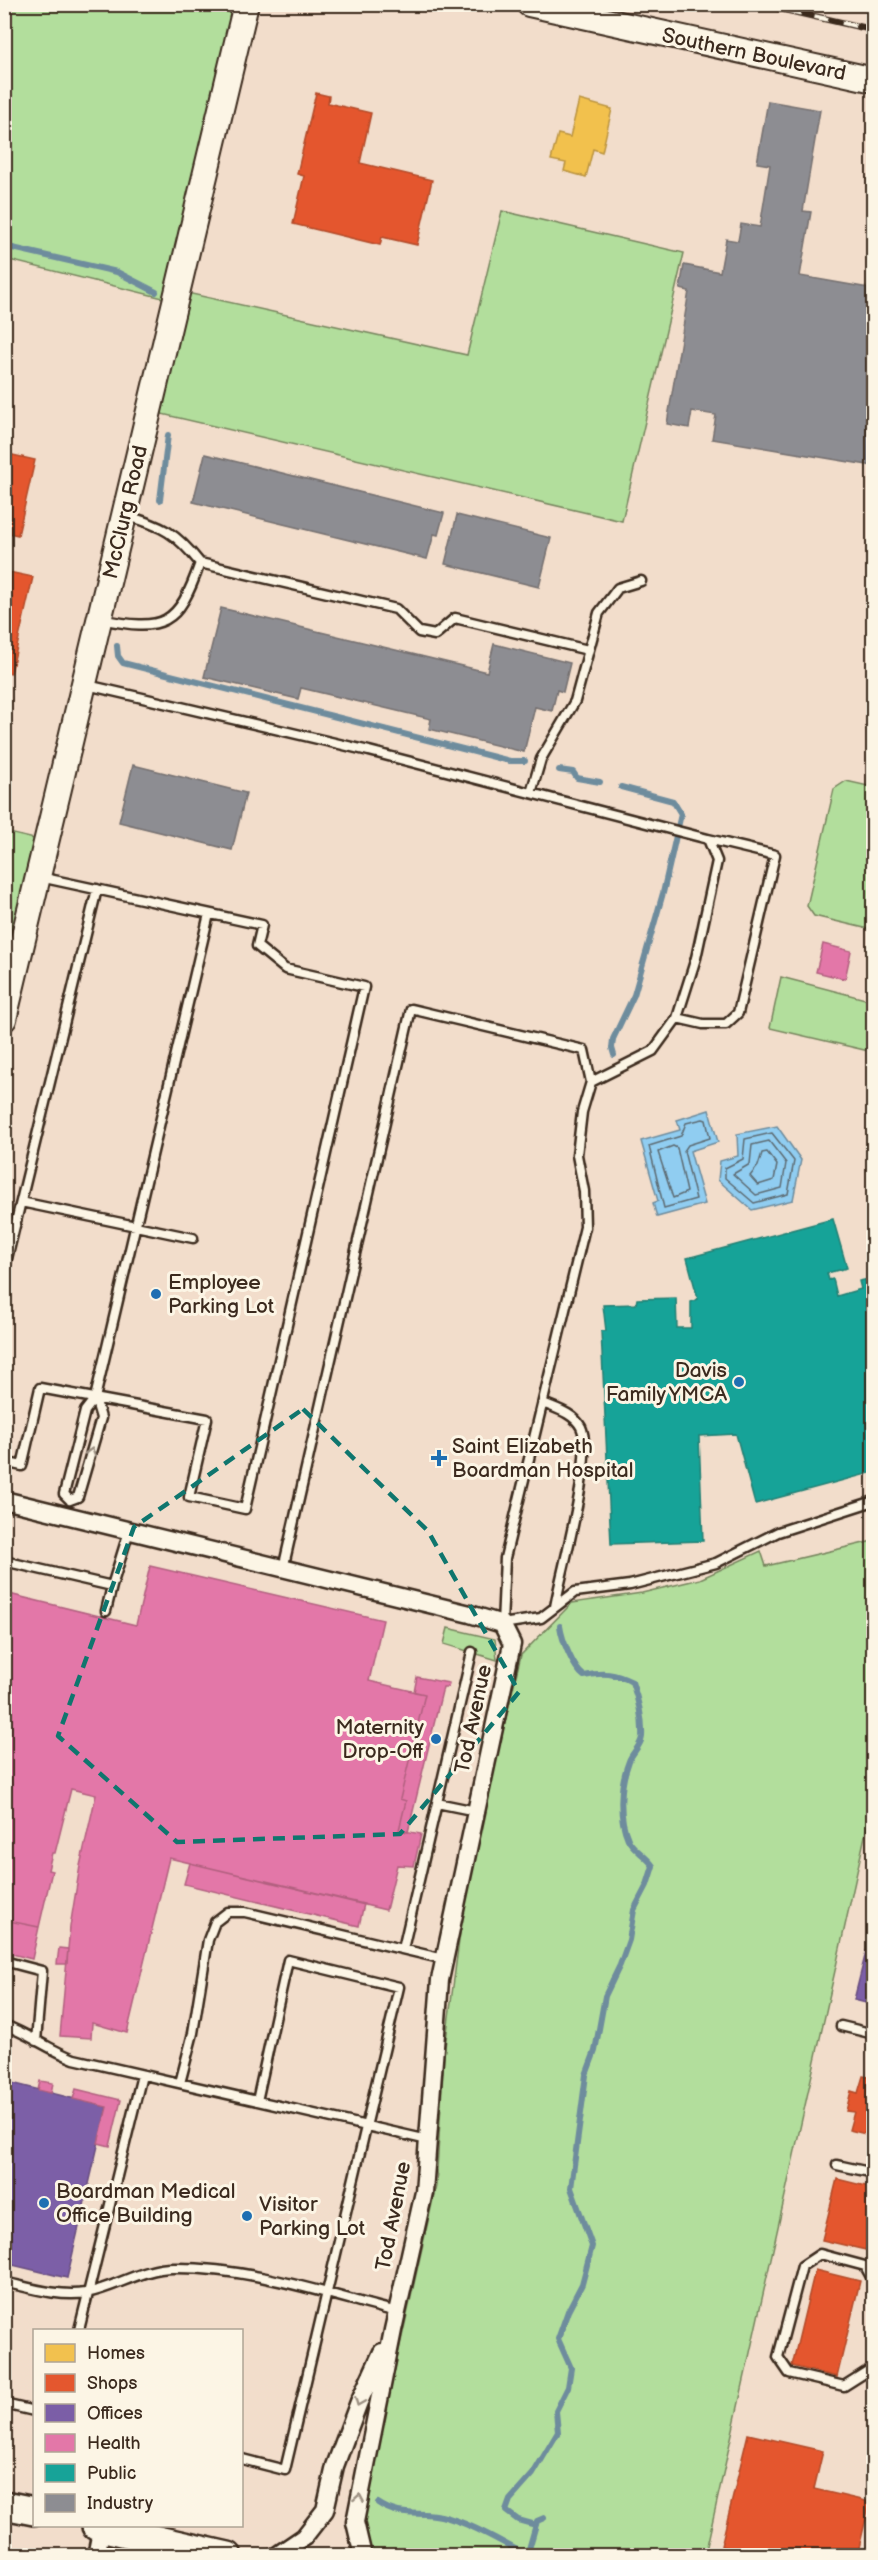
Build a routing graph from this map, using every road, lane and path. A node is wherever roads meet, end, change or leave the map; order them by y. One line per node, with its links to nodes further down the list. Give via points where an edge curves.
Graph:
1 (246, 4): 4 (street, McClurg Road)
2 (529, 4): 3 (street, Southern Boulevard)
3 (873, 80)
4 (124, 516): 5 (lane, via 159,525); 7 (street, McClurg Road)
5 (200, 563): 7 (lane, via 189,593 173,616 157,624 136,626); 8 (lane, via 396,609 419,632 435,635 455,618)
6 (641, 581): 8 (lane, via 618,588 599,613)
7 (100, 618): 9 (street, McClurg Road)
8 (588, 650): 10 (lane, via 575,701 541,759)
9 (84, 685): 10 (lane); 12 (street, McClurg Road)
10 (531, 793): 11 (lane)
11 (708, 839): 16 (lane, via 717,861 696,958); 16 (lane, via 775,855 738,1013 726,1024)
12 (38, 876): 13 (lane); 15 (street, McClurg Road)
13 (97, 889): 14 (lane); 18 (lane)
14 (209, 914): 19 (lane); 22 (lane, via 262,925 257,946 285,969 364,987 245,1509 189,1497 207,1419)
15 (5, 1015)
16 (677, 1018): 17 (lane, via 653,1051)
17 (591, 1082): 23 (lane, via 582,1112 577,1155 585,1227); 30 (lane, via 584,1050 411,1009)
18 (21, 1202): 19 (lane); 21 (lane)
19 (134, 1226): 20 (lane); 22 (lane)
20 (193, 1238)
21 (4, 1271)
22 (95, 1398): 24 (lane, via 40,1388 22,1466); 27 (lane, via 85,1411 64,1494); 27 (lane, one-way to 22, via 78,1497 101,1418)
23 (543, 1404): 32 (lane, via 567,1412 580,1426 586,1445 580,1494); 34 (lane, via 505,1558)
24 (4, 1462)
25 (4, 1500): 27 (street)
26 (873, 1501): 32 (lane, via 778,1532 716,1563 630,1585 575,1592)
27 (67, 1508): 28 (street)
28 (129, 1531): 30 (street); 31 (lane)
29 (4, 1561): 31 (lane)
30 (283, 1569): 34 (street)
31 (112, 1586): 33 (lane)
32 (555, 1607): 34 (lane, via 541,1618)
33 (106, 1611)
34 (502, 1624): 37 (street, Tod Avenue, via 512,1644)
35 (472, 1652): 36 (lane)
36 (437, 1803): 37 (lane); 38 (lane)
37 (476, 1811): 39 (street, Tod Avenue)
38 (403, 1949): 39 (lane); 46 (lane, via 244,1912 228,1912 214,1922 208,1940 193,2033)
39 (444, 1959): 49 (street, Tod Avenue)
40 (4, 1961): 44 (lane, via 42,1971)
41 (4, 2025): 44 (lane)
42 (841, 2026): 43 (lane)
43 (873, 2034)
44 (36, 2041): 45 (lane, via 74,2059)
45 (142, 2074): 46 (lane); 54 (lane)
46 (180, 2083): 47 (lane)
47 (257, 2101): 48 (lane); 48 (lane, via 288,1960 399,1987)
48 (366, 2126): 49 (lane); 55 (lane)
49 (428, 2140): 56 (street, Tod Avenue, via 424,2192)
50 (837, 2165): 51 (lane)
51 (873, 2173)
52 (4, 2282): 54 (lane, via 52,2293)
53 (873, 2282): 59 (lane, via 865,2266 820,2254 802,2266 778,2357 789,2373 844,2386)
54 (90, 2292): 55 (lane, via 124,2279 179,2268 219,2268); 57 (lane)
55 (326, 2294): 56 (lane); 62 (lane, via 285,2470)
56 (397, 2312): 58 (street, Tod Avenue)
57 (81, 2329)
58 (393, 2330): 70 (street, Tod Avenue, one-way to 70, via 359,2402 325,2510 304,2537); 71 (street, Tod Avenue, one-way to 58, via 355,2522)
59 (873, 2367)
60 (4, 2404): 61 (lane)
61 (33, 2411)
62 (243, 2460)
63 (4, 2505): 64 (main road)
64 (33, 2511)
65 (99, 2527): 69 (street)
66 (103, 2527): 68 (main road)
67 (873, 2547): 72 (lane)
68 (214, 2554)
69 (96, 2556)
70 (276, 2556)
71 (363, 2556)
72 (871, 2556)

